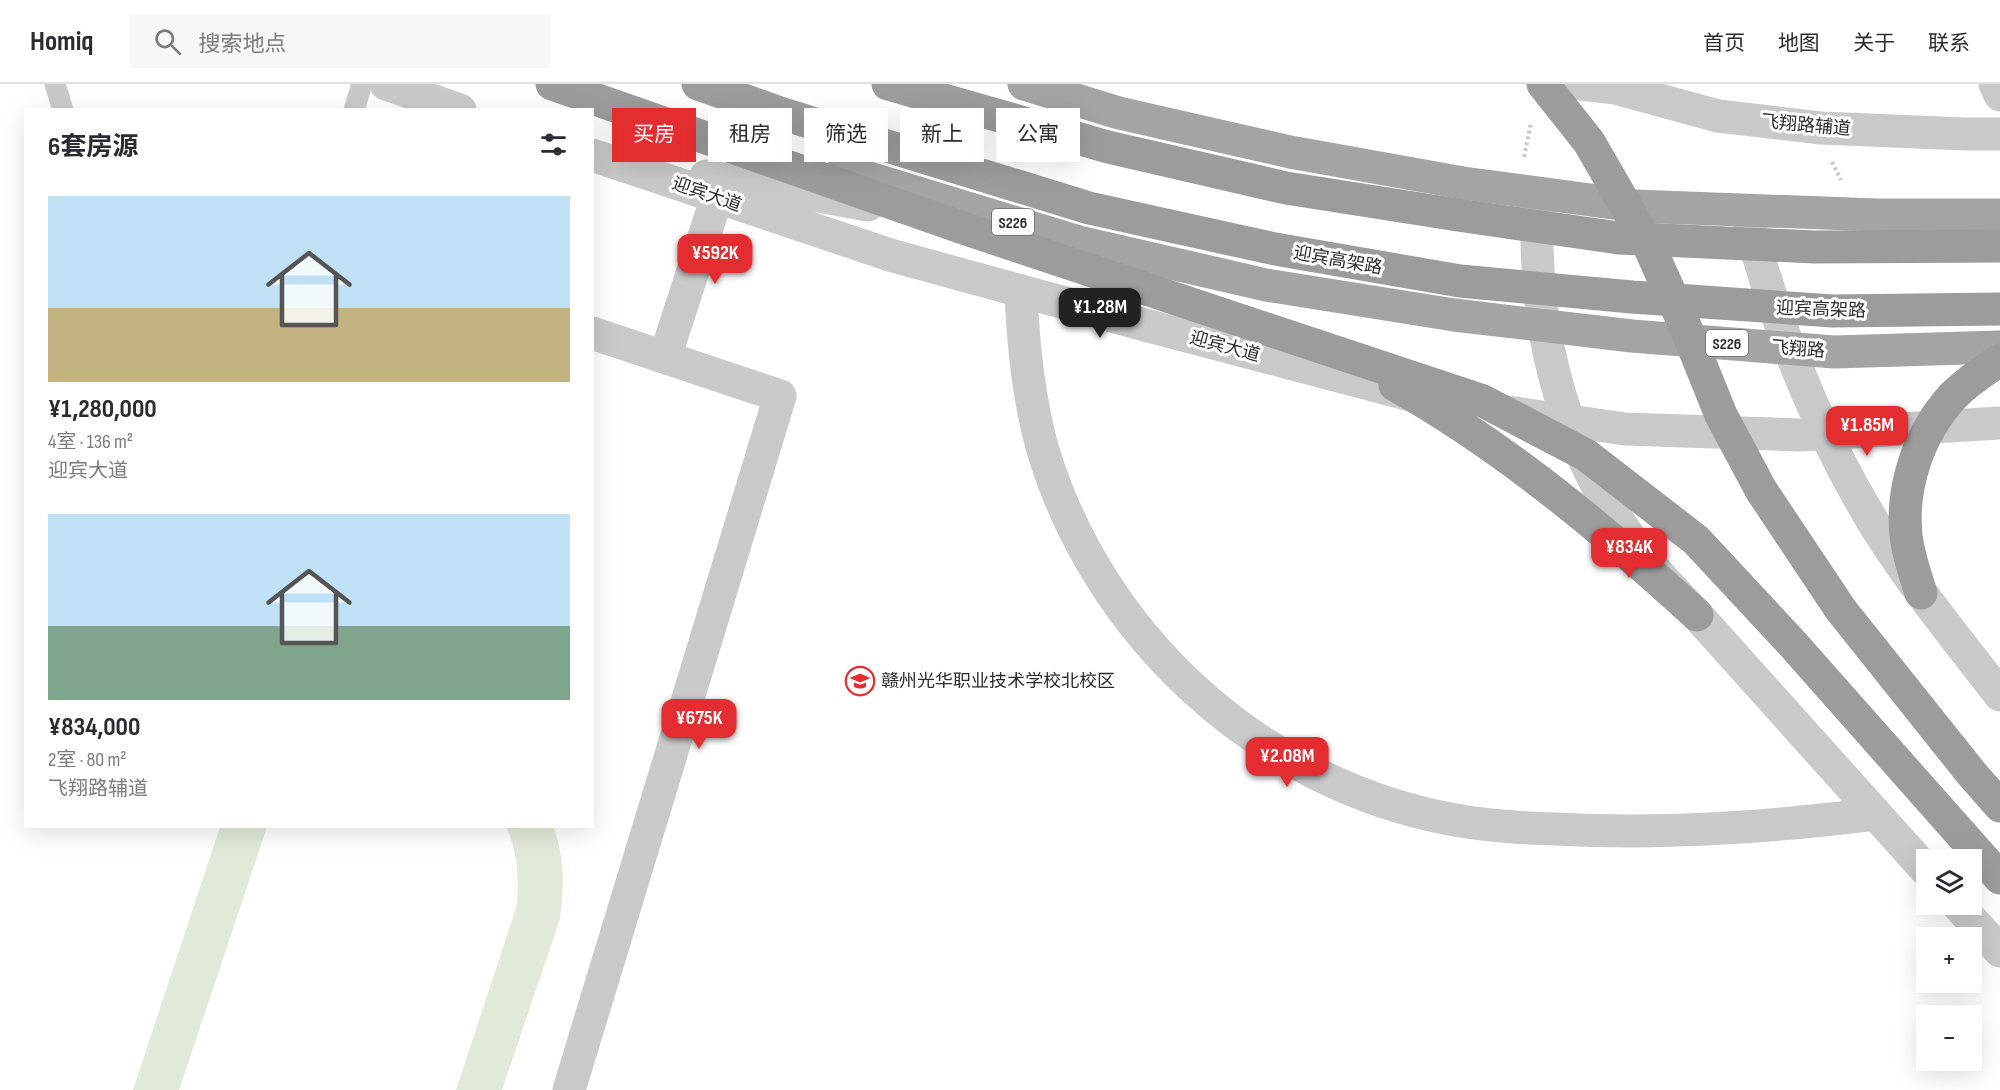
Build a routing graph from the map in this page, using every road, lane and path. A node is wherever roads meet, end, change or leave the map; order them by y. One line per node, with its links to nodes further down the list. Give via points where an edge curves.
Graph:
1 (55, 84): 14 (lane)
2 (362, 84): 15 (lane)
3 (386, 84): 16 (street)
4 (552, 84): 45 (highway, via 963,228 1483,401 1586,454 1696,540)
5 (583, 84): 24 (main road, S226, via 771,149)
6 (698, 84): 27 (highway, 迎宾高架路, via 1089,208 1287,251 1460,281 1833,311)
7 (888, 84): 25 (highway, via 1108,147 1286,188 1458,215 1619,238 1814,247)
8 (1024, 84): 17 (main road)
9 (1069, 84): 17 (street)
10 (1543, 84): 42 (highway, via 1589,142 1649,246 1721,415 1761,490 1841,610)
11 (1581, 84): 18 (street, 飞翔路辅道, via 1616,88 1718,116 1821,128)
12 (1995, 84): 13 (street)
13 (2000, 95)
14 (62, 108)
15 (355, 108)
16 (454, 108)
17 (1119, 113): 20 (main road, via 1290,152)
18 (2000, 134)
19 (595, 156): 21 (street, 迎宾大道); 24 (street)
20 (1538, 193): 22 (main road, via 1635,206); 28 (street, via 1535,236)
21 (717, 197): 26 (street, 迎宾大道, via 890,255); 32 (street)
22 (1746, 210): 23 (main road); 31 (street)
23 (2000, 215)
24 (1079, 242): 28 (main road, 飞翔路 / S226, via 1266,285); 34 (highway, via 1245,307)
25 (2000, 246)
26 (1021, 291): 34 (street, 迎宾大道); 43 (street, via 1024,354 1042,447 1072,525 1108,590 1139,632 1182,678 1246,732 1300,766 1348,789 1398,806 1501,827 1595,832 1690,831)
27 (2000, 309)
28 (1543, 326): 31 (main road, 飞翔路 / S226); 35 (street)
29 (594, 334): 32 (street)
30 (2000, 347): 31 (main road, 飞翔路 / S226, via 1834,352)
31 (1789, 348): 38 (street)
32 (665, 357): 48 (street, via 780,396)
33 (2000, 360): 37 (highway, via 1954,395)
34 (1412, 395): 35 (street, 迎宾大道); 40 (highway, via 1555,492 1628,551)
35 (1568, 421): 38 (street, 迎宾大道, via 1625,429); 40 (street, via 1603,496 1630,539)
36 (2000, 423): 37 (street)
37 (1931, 427): 38 (street); 39 (highway, via 1911,474 1906,504 1906,535)
38 (1826, 433): 39 (street, via 1878,529)
39 (1921, 592): 41 (street)
40 (1697, 615): 43 (street)
41 (2000, 695)
42 (2000, 806)
43 (1876, 814): 44 (street)
44 (1916, 859)
45 (2000, 878)
46 (1967, 915): 47 (street)
47 (2000, 951)
48 (569, 1090)

